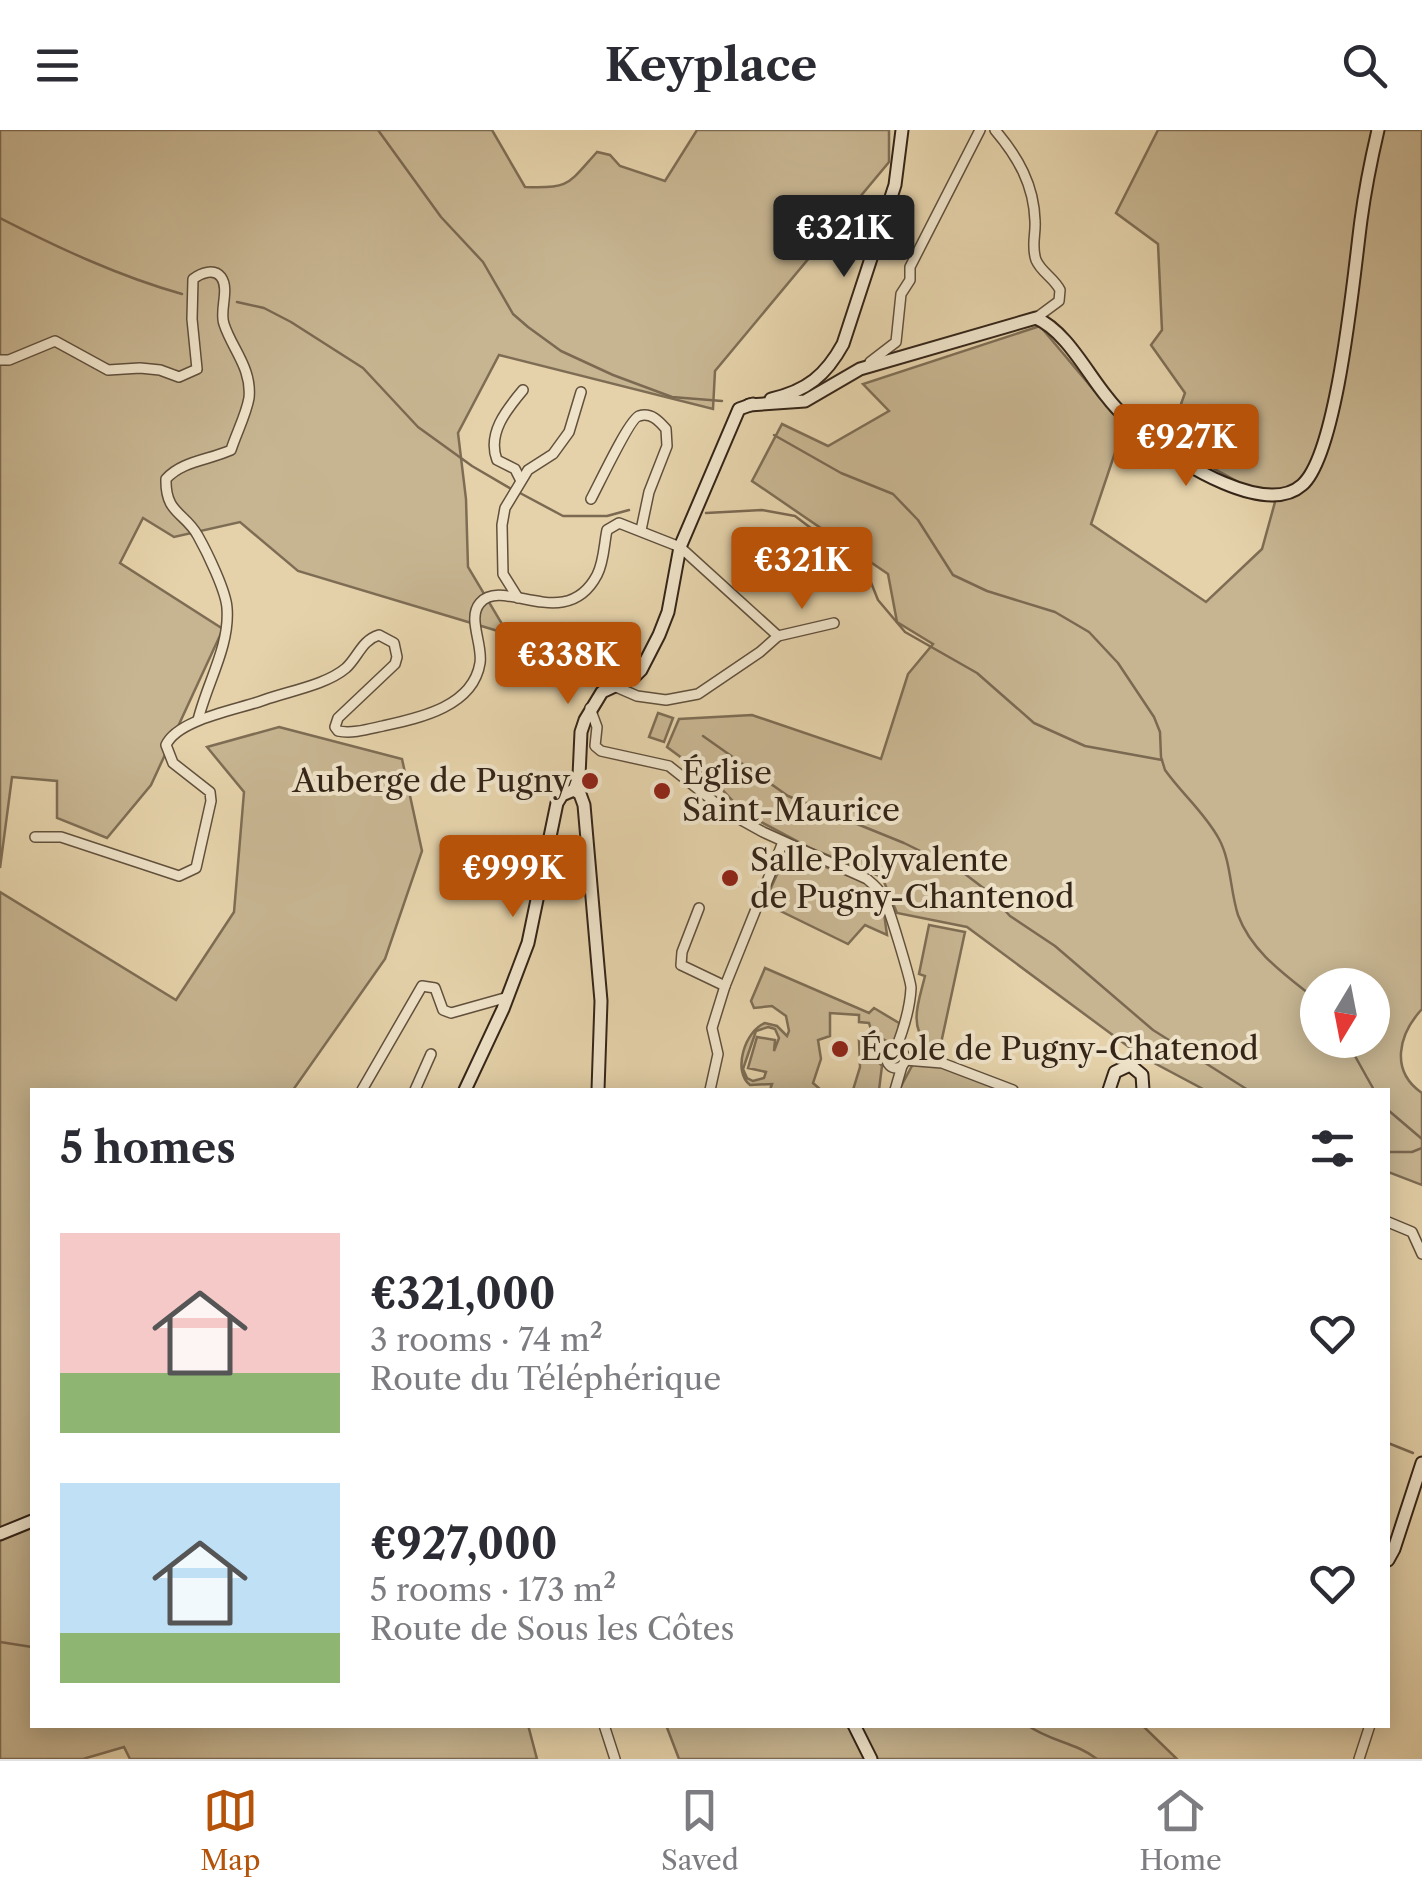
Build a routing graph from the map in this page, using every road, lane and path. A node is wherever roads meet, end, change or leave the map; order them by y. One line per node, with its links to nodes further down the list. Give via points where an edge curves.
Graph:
1 (902, 130): 10 (street, via 882,232 830,366 810,386)
2 (980, 130): 7 (street, via 910,268 896,342)
3 (996, 130): 5 (street, via 1027,180 1037,263 1060,290 1059,301)
4 (1378, 130): 5 (street, via 1328,427 1314,467 1293,491 1234,487 1173,456 1110,401 1067,345)
5 (1036, 318): 7 (street)
6 (0, 360): 20 (street, via 54,341 108,370 190,374 197,368 193,279 221,276 222,317 246,368 249,397 231,450 177,467 166,479 165,495 197,533 228,604 226,635)
7 (860, 369): 10 (street, via 805,401)
8 (523, 390): 11 (street, via 493,442 497,460 516,469)
9 (581, 392): 11 (street, via 561,444)
10 (749, 405): 14 (street, via 739,409)
11 (518, 482): 15 (street, via 502,525 503,574)
12 (591, 499): 13 (street, via 634,417 657,418 667,446)
13 (641, 530): 14 (street); 15 (street, via 610,527 598,574 570,600)
14 (680, 546): 17 (street); 18 (street, via 667,615 642,670)
15 (518, 598): 20 (street, via 485,598 479,604 478,670 458,697 430,714 348,732 335,727 395,664 394,643 378,635 338,673)
16 (834, 623): 17 (street)
17 (778, 636): 18 (street, via 698,694 666,700)
18 (614, 686): 19 (street)
19 (590, 708): 21 (street); 23 (street, via 601,751 669,766 728,812)
20 (198, 720): 22 (street, via 166,744 173,764 210,792 196,868 178,876 61,837)
21 (574, 790): 26 (street, via 562,795 553,813 535,916); 32 (street, via 584,805 598,961)
22 (35, 838)
23 (783, 842): 25 (street); 28 (street, via 867,878 882,893 910,981)
24 (699, 908): 25 (street, via 681,965)
25 (725, 986): 33 (street, via 712,1028 718,1054)
26 (508, 996): 29 (street, via 450,1013 436,988 422,986); 31 (street)
27 (431, 1054): 30 (street)
28 (899, 1059): 34 (street); 35 (street, via 942,1062)
29 (363, 1088)
30 (416, 1088)
31 (465, 1088)
32 (598, 1088)
33 (710, 1088)
34 (894, 1088)
35 (1007, 1088)
36 (1111, 1088): 37 (street, via 1115,1072 1130,1064 1142,1075)
37 (1143, 1088)
38 (1390, 1223): 39 (street, via 1412,1232)
39 (1422, 1254)
40 (1422, 1463): 42 (street)
41 (30, 1521): 43 (street)
42 (1400, 1530): 44 (street); 45 (street)
43 (0, 1534)
44 (1390, 1547)
45 (1390, 1555)
46 (605, 1728): 49 (street)
47 (856, 1728): 50 (street)
48 (1369, 1728): 51 (street)
49 (615, 1759)
50 (871, 1759)
51 (1358, 1759)

